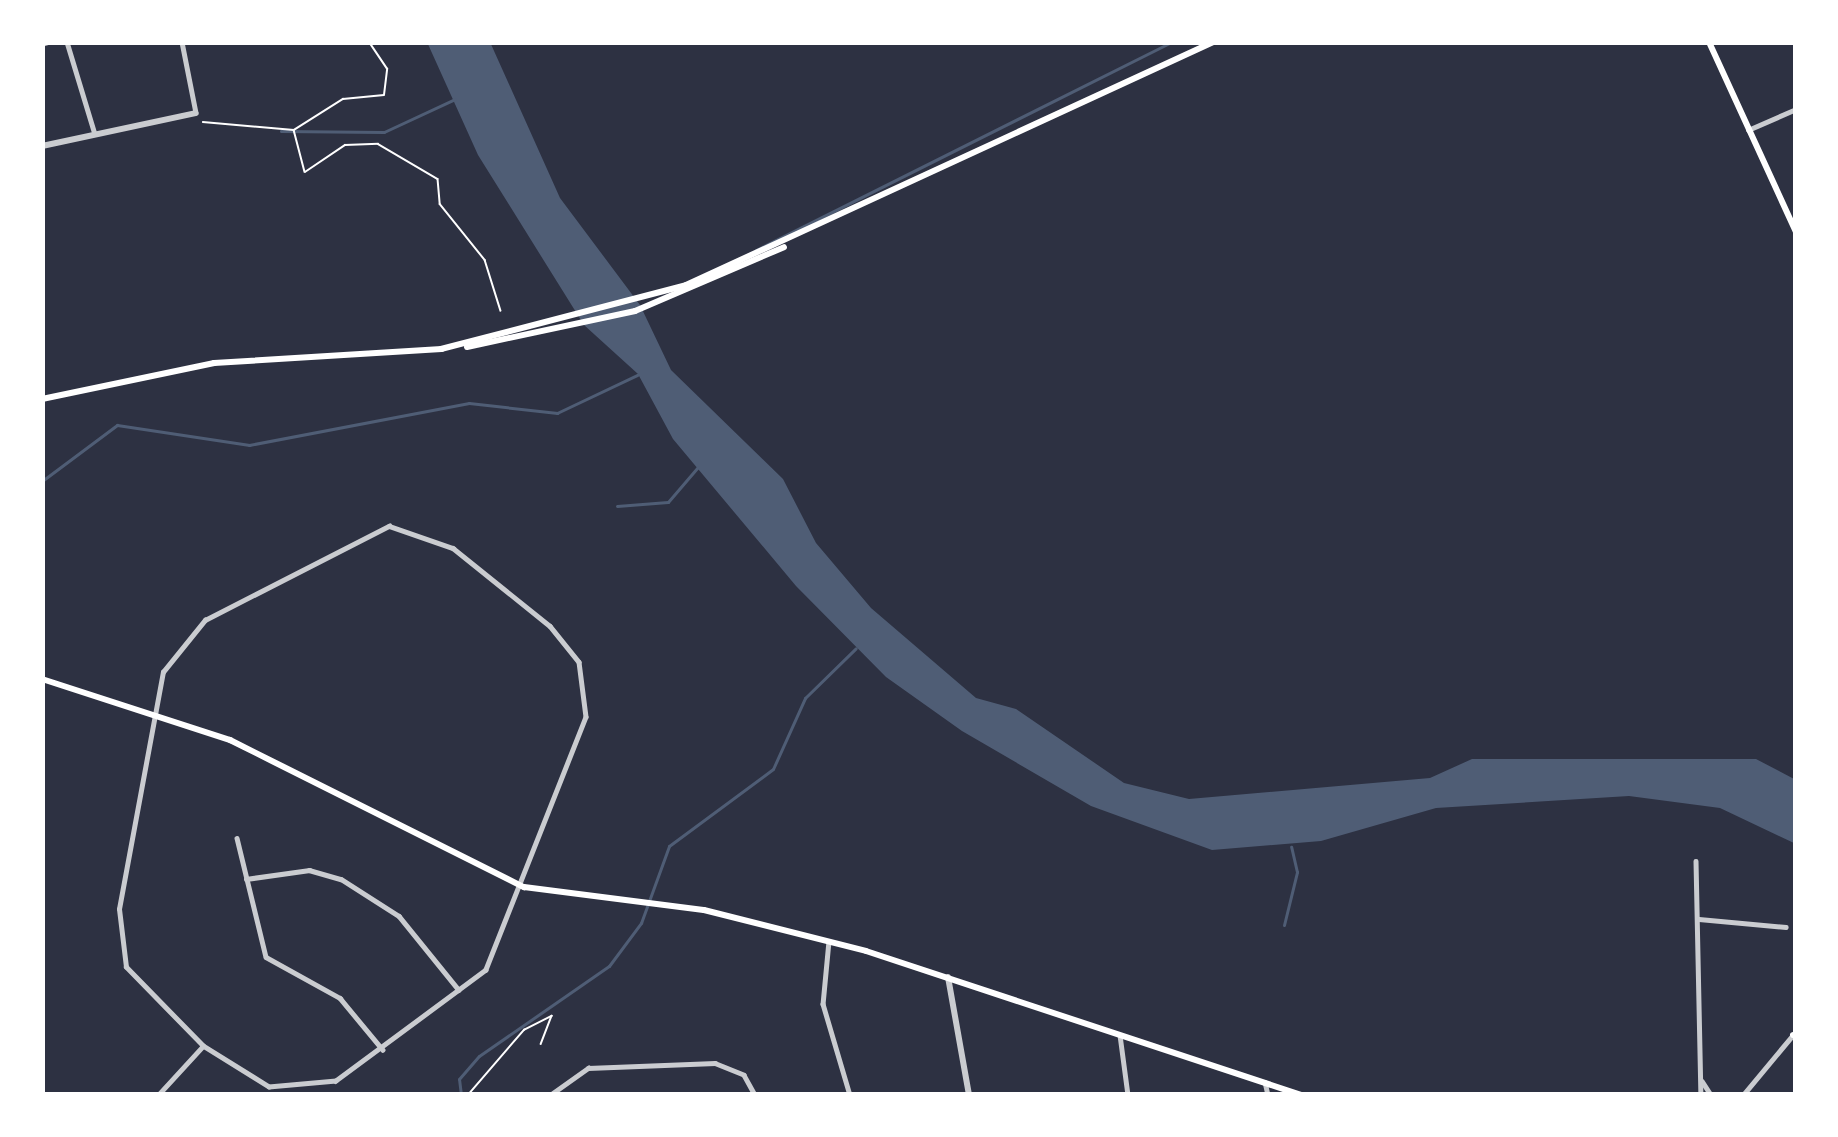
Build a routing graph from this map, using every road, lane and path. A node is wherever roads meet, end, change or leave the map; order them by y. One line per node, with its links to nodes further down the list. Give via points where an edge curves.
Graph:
1 (67, 42): 11 (street)
2 (182, 42): 7 (street)
3 (369, 42): 9 (path, via 387,69 384,95 332,103)
4 (1213, 42): 15 (main road, via 766,255 623,307 518,337 214,363)
5 (1708, 42): 10 (main road)
6 (1796, 109): 10 (street)
7 (196, 113): 11 (street)
8 (203, 122): 9 (path)
9 (294, 130): 14 (path, via 304,172 345,145 378,144 438,179 440,204 485,260)
10 (1748, 130): 13 (main road)
11 (95, 134): 12 (street)
12 (42, 146)
13 (1796, 232)
14 (501, 311)
15 (42, 399)
16 (42, 679): 17 (main road)
17 (155, 718): 21 (main road, via 334,785); 21 (street, via 164,672 205,620 389,526 418,528 498,578 568,644 584,677 582,738); 30 (street, via 118,937 144,992)
18 (237, 838): 20 (street)
19 (1696, 861): 22 (street)
20 (246, 879): 26 (street, via 309,870 341,879 399,916); 31 (street, via 266,957 340,998)
21 (524, 886): 24 (main road, via 704,910); 26 (street, via 497,955)
22 (1699, 919): 23 (street); 32 (street)
23 (1786, 927)
24 (830, 941): 25 (main road); 39 (street, via 823,1004)
25 (948, 977): 28 (main road); 40 (street)
26 (459, 991): 31 (street)
27 (1795, 1034): 46 (street)
28 (1120, 1035): 33 (main road); 41 (street)
29 (542, 1044): 36 (path, via 552,1016 524,1030)
30 (203, 1046): 34 (street); 35 (street)
31 (383, 1050): 34 (street, via 315,1088)
32 (1702, 1081): 44 (street); 45 (street)
33 (1265, 1082): 42 (street); 43 (main road)
34 (268, 1091)
35 (159, 1094)
36 (468, 1095)
37 (550, 1095): 38 (street, via 588,1068 715,1063 744,1075)
38 (755, 1095)
39 (850, 1095)
40 (969, 1095)
41 (1128, 1095)
42 (1268, 1095)
43 (1301, 1095)
44 (1701, 1095)
45 (1711, 1095)
46 (1743, 1095)

